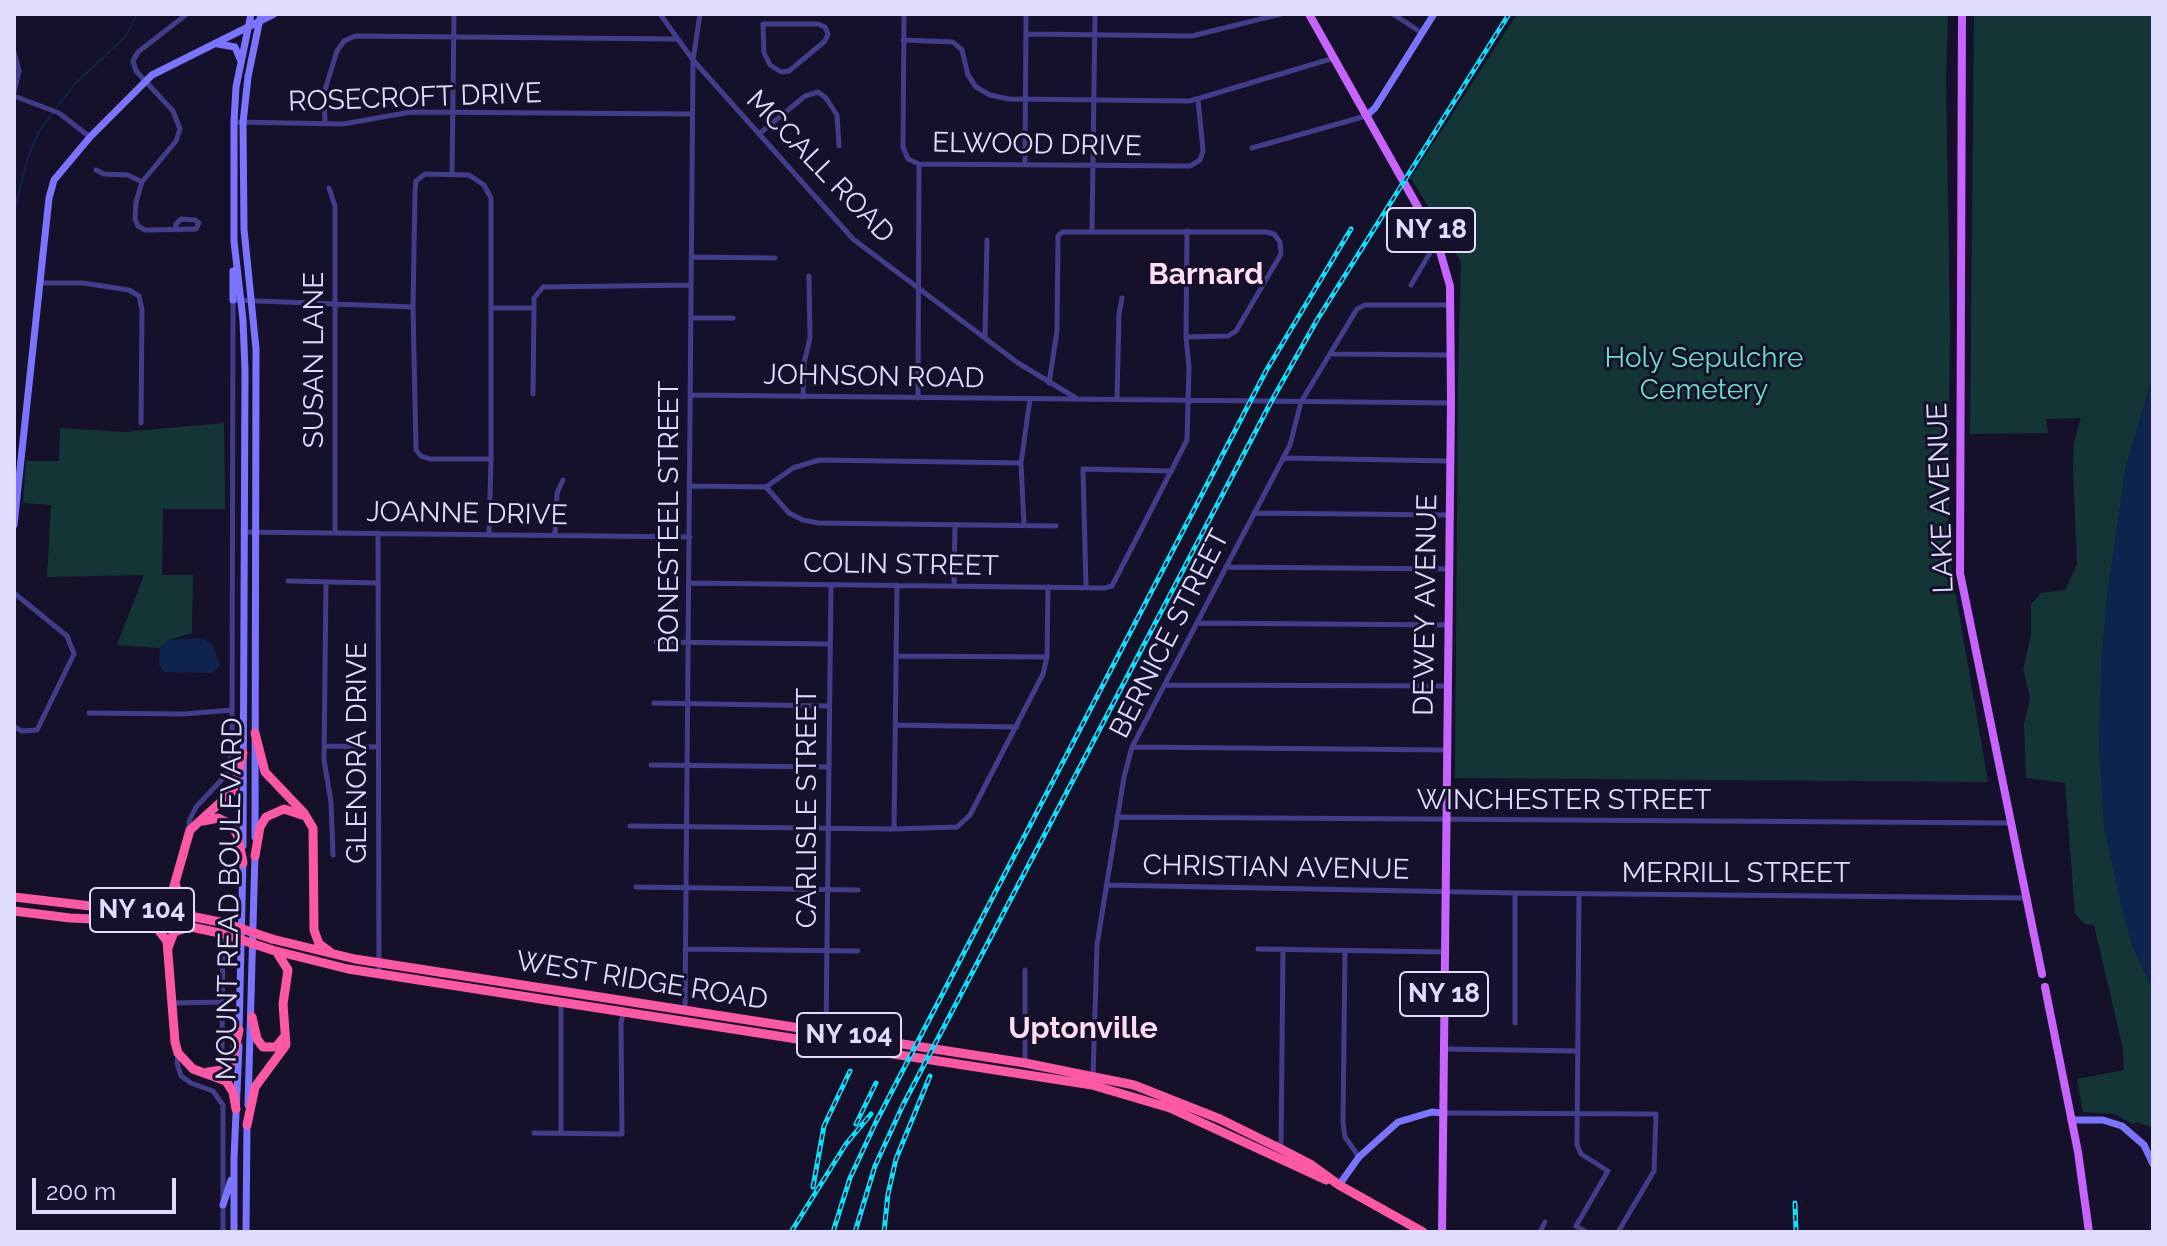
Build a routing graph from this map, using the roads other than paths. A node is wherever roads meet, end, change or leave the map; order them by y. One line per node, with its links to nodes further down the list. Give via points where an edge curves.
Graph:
1 (187, 14): 30 (street, via 134,57 133,66)
2 (251, 14): 18 (main road, MOUNT READ BOULEVARD)
3 (274, 14): 16 (main road)
4 (454, 14): 22 (street)
5 (660, 14): 23 (street, MCCALL ROAD)
6 (700, 14): 28 (street, BONESTEEL STREET)
7 (904, 14): 24 (street, ELWOOD DRIVE)
8 (1026, 14): 20 (street)
9 (1095, 14): 21 (street)
10 (1281, 14): 21 (street, via 1192,36)
11 (1309, 14): 27 (main road, DEWEY AVENUE / NY 18)
12 (1393, 14): 19 (street)
13 (1434, 14): 19 (main road)
14 (1962, 14): 155 (main road, LAKE AVENUE, via 1960,573)
15 (761, 15): 17 (street)
16 (260, 17): 18 (main road); 38 (main road, MOUNT READ BOULEVARD)
17 (763, 24): 17 (street, via 822,25 827,37 789,71 781,72 764,53)
18 (249, 25): 25 (main road); 29 (main road, MOUNT READ BOULEVARD)
19 (1422, 33): 37 (main road)
20 (1026, 34): 21 (street); 32 (street)
21 (1095, 35): 34 (street)
22 (454, 37): 23 (street); 35 (street); 39 (street, via 355,36 344,41 324,93)
23 (677, 39): 28 (street, MCCALL ROAD)
24 (903, 40): 32 (street, via 953,42 980,90 998,98); 44 (street, ELWOOD DRIVE, via 903,147 908,159)
25 (211, 45): 29 (main road, via 235,47); 30 (main road)
26 (14, 52): 31 (street, via 19,71)
27 (1334, 58): 33 (street); 37 (main road, DEWEY AVENUE / NY 18)
28 (693, 60): 36 (street, BONESTEEL STREET); 40 (street, MCCALL ROAD)
29 (241, 65): 38 (main road, MOUNT READ BOULEVARD)
30 (145, 81): 41 (main road); 49 (street, via 173,111 180,129)
31 (14, 94): 41 (street, via 59,113)
32 (1025, 99): 34 (street); 45 (street)
33 (1198, 99): 34 (street); 46 (street, ELWOOD DRIVE, via 1204,145 1197,163)
34 (1095, 100): 46 (street)
35 (453, 113): 36 (street, ROSECROFT DRIVE); 39 (street, ROSECROFT DRIVE, via 396,113); 48 (street)
36 (692, 114): 56 (street, BONESTEEL STREET)
37 (1366, 116): 43 (street); 55 (main road, DEWEY AVENUE / NY 18)
38 (238, 122): 39 (street, ROSECROFT DRIVE); 64 (main road, MOUNT READ BOULEVARD); 65 (main road, MOUNT READ BOULEVARD)
39 (325, 123)
40 (759, 134): 42 (street, via 805,96 818,92 837,115); 62 (street, MCCALL ROAD, via 853,239)
41 (90, 137): 59 (main road, via 51,186)
42 (839, 146)
43 (1252, 148)
44 (919, 164): 45 (street, ELWOOD DRIVE); 62 (street)
45 (1025, 165): 46 (street, ELWOOD DRIVE)
46 (1094, 166): 52 (street)
47 (96, 170): 49 (street)
48 (452, 174): 68 (street, via 425,174 415,185); 69 (street, via 475,177 491,198)
49 (142, 182): 51 (street, via 135,208 138,226)
50 (329, 188): 66 (street, SUSAN LANE, via 335,206)
51 (176, 230)
52 (1092, 231): 53 (street); 77 (street, via 1058,236 1057,331)
53 (1187, 231): 73 (street); 73 (street, via 1266,232 1277,237 1282,248 1234,333)
54 (987, 240): 74 (street)
55 (1437, 241): 61 (street); 67 (main road, DEWEY AVENUE / NY 18)
56 (692, 257): 57 (street); 60 (street, BONESTEEL STREET)
57 (775, 258)
58 (809, 276): 80 (street, via 810,338)
59 (41, 283): 89 (street, via 83,283 139,296); 100 (main road)
60 (691, 285): 70 (street, via 550,285 538,292); 71 (street, BONESTEEL STREET)
61 (1411, 285)
62 (919, 289): 74 (street, MCCALL ROAD); 81 (street)
63 (1122, 298): 85 (street)
64 (236, 300): 65 (street); 104 (main road, MOUNT READ BOULEVARD, via 245,370); 111 (street, MOUNT READ BOULEVARD)
65 (251, 300): 66 (street); 105 (main road, MOUNT READ BOULEVARD, via 256,349)
66 (335, 304): 68 (street); 106 (street, SUSAN LANE)
67 (1451, 305): 75 (street, BERNICE STREET, via 1360,306); 76 (main road, DEWEY AVENUE / NY 18)
68 (413, 307): 91 (street, via 416,450 426,458)
69 (491, 308): 70 (street); 91 (street)
70 (534, 308): 78 (street)
71 (691, 318): 72 (street); 79 (street, BONESTEEL STREET)
72 (733, 318)
73 (1186, 337): 86 (street)
74 (985, 339): 77 (street, MCCALL ROAD)
75 (1331, 354): 76 (street); 87 (street, BERNICE STREET)
76 (1451, 355): 88 (main road, DEWEY AVENUE / NY 18)
77 (1049, 383): 83 (street); 84 (street, MCCALL ROAD)
78 (533, 394)
79 (691, 395): 80 (street, JOHNSON ROAD); 96 (street, BONESTEEL STREET)
80 (803, 397): 81 (street, JOHNSON ROAD)
81 (918, 398): 82 (street, JOHNSON ROAD)
82 (1030, 399): 83 (street, JOHNSON ROAD); 93 (street)
83 (1056, 399): 84 (street, MCCALL ROAD)
84 (1077, 399): 85 (street, MCCALL ROAD)
85 (1117, 399): 86 (street, MCCALL ROAD)
86 (1188, 400): 87 (street, MCCALL ROAD); 94 (street, via 1187,440)
87 (1301, 402): 88 (street, MCCALL ROAD); 90 (street, BERNICE STREET)
88 (1451, 403): 92 (main road, DEWEY AVENUE / NY 18)
89 (141, 423)
90 (1283, 458): 92 (street); 98 (street, BERNICE STREET)
91 (491, 459): 108 (street)
92 (1450, 461): 99 (main road, DEWEY AVENUE / NY 18)
93 (1021, 463): 97 (street, via 819,460 793,468); 102 (street)
94 (1172, 471): 124 (street, COLIN STREET, via 1112,586); 124 (street, via 1083,469)
95 (563, 480): 109 (street, via 557,493)
96 (690, 486): 97 (street); 110 (street, BONESTEEL STREET)
97 (766, 487): 101 (street, via 789,513 809,522)
98 (1254, 513): 99 (street); 114 (street, BERNICE STREET)
99 (1449, 515): 115 (main road, DEWEY AVENUE / NY 18)
100 (15, 520)
101 (955, 525): 102 (street); 122 (street)
102 (1024, 525): 103 (street)
103 (1056, 526)
104 (243, 532): 105 (street, JOANNE DRIVE); 112 (main road, MOUNT READ BOULEVARD)
105 (255, 532): 106 (street, JOANNE DRIVE); 113 (main road, MOUNT READ BOULEVARD)
106 (335, 533): 107 (street, JOANNE DRIVE)
107 (378, 533): 108 (street, JOANNE DRIVE); 118 (street, GLENORA DRIVE)
108 (489, 535): 109 (street, JOANNE DRIVE)
109 (555, 535): 110 (street, JOANNE DRIVE)
110 (690, 537): 119 (street, BONESTEEL STREET)
111 (233, 567): 112 (street); 138 (street, MOUNT READ BOULEVARD)
112 (243, 567): 113 (street); 148 (main road, MOUNT READ BOULEVARD)
113 (256, 567): 143 (main road, MOUNT READ BOULEVARD)
114 (1226, 567): 115 (street); 126 (street, BERNICE STREET)
115 (1449, 569): 127 (main road, DEWEY AVENUE / NY 18)
116 (288, 581): 117 (street)
117 (326, 582): 118 (street); 144 (street)
118 (377, 583): 145 (street, GLENORA DRIVE)
119 (689, 583): 120 (street, COLIN STREET); 129 (street, BONESTEEL STREET)
120 (831, 585): 121 (street, COLIN STREET); 130 (street, CARLISLE STREET)
121 (897, 585): 122 (street, COLIN STREET); 131 (street)
122 (954, 586): 123 (street, COLIN STREET)
123 (1048, 587): 124 (street, COLIN STREET); 132 (street)
124 (1086, 587)
125 (14, 593): 141 (street, via 67,636 74,654 37,730)
126 (1197, 623): 127 (street); 133 (street, BERNICE STREET)
127 (1448, 625): 134 (main road, DEWEY AVENUE / NY 18)
128 (656, 642): 129 (street)
129 (689, 643): 130 (street); 136 (street, BONESTEEL STREET)
130 (830, 644): 137 (street, CARLISLE STREET)
131 (896, 656): 132 (street); 140 (street)
132 (1047, 657): 142 (street)
133 (1165, 685): 134 (street); 146 (street, BERNICE STREET)
134 (1447, 686): 147 (main road, DEWEY AVENUE / NY 18)
135 (654, 703): 136 (street)
136 (688, 704): 137 (street); 150 (street, BONESTEEL STREET)
137 (829, 706): 151 (street, CARLISLE STREET)
138 (232, 710): 139 (street); 160 (street, MOUNT READ BOULEVARD, via 228,772 196,807)
139 (89, 713)
140 (895, 725): 142 (street); 159 (street)
141 (14, 726)
142 (1017, 727): 159 (street, via 962,824 952,829)
143 (255, 733): 154 (highway, via 265,772); 162 (main road, MOUNT READ BOULEVARD)
144 (324, 746): 145 (street); 161 (street)
145 (378, 747): 196 (street, GLENORA DRIVE)
146 (1132, 747): 147 (street); 152 (street, BERNICE STREET)
147 (1447, 750): 153 (main road, DEWEY AVENUE / NY 18)
148 (243, 753): 160 (highway, via 231,794); 163 (main road, MOUNT READ BOULEVARD)
149 (651, 765): 150 (street)
150 (687, 765): 151 (street); 157 (street, BONESTEEL STREET)
151 (828, 767): 158 (street, CARLISLE STREET)
152 (1117, 817): 153 (street, WINCHESTER STREET); 165 (street, BERNICE STREET)
153 (1446, 820): 155 (street, WINCHESTER STREET); 170 (main road, DEWEY AVENUE / NY 18)
154 (310, 822): 162 (highway, via 289,810 268,815); 181 (highway)
155 (2011, 823): 174 (main road, LAKE AVENUE)
156 (630, 826): 157 (street)
157 (687, 827): 158 (street); 167 (street, BONESTEEL STREET)
158 (828, 828): 159 (street); 168 (street, CARLISLE STREET)
159 (894, 829)
160 (190, 830): 163 (highway, via 210,819 228,822 237,831); 164 (highway)
161 (333, 855)
162 (255, 856): 206 (main road, MOUNT READ BOULEVARD)
163 (243, 863): 208 (main road, MOUNT READ BOULEVARD)
164 (176, 880): 176 (highway, via 168,900); 179 (highway, via 182,906)
165 (1106, 885): 170 (street, CHRISTIAN AVENUE); 217 (street, BERNICE STREET, via 1096,961)
166 (636, 887): 167 (street)
167 (686, 888): 168 (street); 186 (street, BONESTEEL STREET)
168 (827, 889): 169 (street); 190 (street, CARLISLE STREET)
169 (858, 890)
170 (1445, 891): 171 (street, MERRILL STREET); 193 (main road, DEWEY AVENUE / NY 18)
171 (1515, 893): 172 (street, MERRILL STREET); 207 (street)
172 (1579, 894): 174 (street, MERRILL STREET); 213 (street)
173 (14, 897): 175 (highway, WEST RIDGE ROAD / NY 104)
174 (2027, 898): 198 (main road, LAKE AVENUE)
175 (132, 909): 176 (highway, WEST RIDGE ROAD / NY 104); 178 (highway)
176 (144, 910): 179 (highway, WEST RIDGE ROAD / NY 104)
177 (14, 911): 178 (highway, WEST RIDGE ROAD / NY 104)
178 (56, 917): 180 (highway, WEST RIDGE ROAD / NY 104)
179 (206, 918): 183 (highway, WEST RIDGE ROAD / NY 104)
180 (139, 921): 182 (highway, WEST RIDGE ROAD / NY 104); 189 (highway, via 162,932)
181 (314, 924): 185 (highway, via 308,938); 194 (highway, via 319,944)
182 (198, 927): 183 (highway, WEST RIDGE ROAD / NY 104); 189 (highway, via 174,932)
183 (224, 930): 184 (highway, WEST RIDGE ROAD / NY 104, bridge); 201 (street, MOUNT READ BOULEVARD)
184 (272, 944): 185 (highway, WEST RIDGE ROAD / NY 104); 195 (highway, WEST RIDGE ROAD / NY 104); 199 (highway)
185 (289, 944): 194 (highway, WEST RIDGE ROAD / NY 104)
186 (685, 949): 190 (street); 205 (street, BONESTEEL STREET)
187 (1258, 949): 188 (street)
188 (1283, 949): 192 (street); 225 (street)
189 (169, 951): 203 (highway)
190 (827, 951): 191 (street); 210 (street, CARLISLE STREET)
191 (858, 951)
192 (1345, 951): 193 (street); 226 (street, via 1343,1123 1345,1137)
193 (1445, 952): 211 (main road, DEWEY AVENUE / NY 18)
194 (337, 956): 196 (highway, WEST RIDGE ROAD / NY 104)
195 (317, 963): 196 (highway, WEST RIDGE ROAD / NY 104); 199 (highway, via 298,966)
196 (379, 968): 202 (highway, WEST RIDGE ROAD / NY 104); 205 (highway, WEST RIDGE ROAD / NY 104)
197 (1025, 970): 215 (street)
198 (2042, 974)
199 (288, 978): 209 (highway)
200 (2045, 987): 221 (main road)
201 (222, 1002): 203 (street); 212 (street, MOUNT READ BOULEVARD)
202 (561, 1002): 204 (highway, WEST RIDGE ROAD / NY 104); 224 (street)
203 (172, 1003): 214 (highway)
204 (624, 1011): 205 (highway, WEST RIDGE ROAD / NY 104); 224 (street, via 622,1134)
205 (685, 1016): 210 (highway, WEST RIDGE ROAD / NY 104); 217 (highway, WEST RIDGE ROAD / NY 104)
206 (252, 1017): 209 (highway, via 265,1048 280,1045); 222 (main road, MOUNT READ BOULEVARD)
207 (1515, 1023)
208 (239, 1030): 216 (highway, via 230,1064); 218 (main road, MOUNT READ BOULEVARD)
209 (285, 1030): 222 (highway, via 285,1047 255,1087)
210 (826, 1032): 215 (highway, WEST RIDGE ROAD / NY 104)
211 (1443, 1049): 213 (street); 219 (main road, DEWEY AVENUE / NY 18)
212 (222, 1051)
213 (1578, 1051): 220 (street)
214 (178, 1053): 216 (highway); 230 (street, MOUNT READ BOULEVARD, via 181,1076 213,1091 222,1102)
215 (1025, 1063): 217 (highway, WEST RIDGE ROAD / NY 104)
216 (201, 1072): 218 (highway, via 227,1083)
217 (1092, 1080): 225 (highway, WEST RIDGE ROAD / NY 104, via 1172,1098); 229 (highway, WEST RIDGE ROAD / NY 104, via 1170,1108)
218 (236, 1109): 227 (main road, MOUNT READ BOULEVARD)
219 (1443, 1113): 220 (street); 226 (main road, via 1398,1122); 236 (main road, DEWEY AVENUE / NY 18)
220 (1577, 1114): 238 (street, via 1578,1149 1608,1171 1576,1226); 239 (street, via 1656,1114 1654,1171)
221 (2071, 1120): 228 (main road, via 2122,1126 2144,1145); 240 (main road)
222 (247, 1125): 234 (main road, MOUNT READ BOULEVARD)
223 (534, 1133): 224 (street)
224 (561, 1133)
225 (1281, 1149): 229 (highway, WEST RIDGE ROAD / NY 104)
226 (1359, 1157): 229 (main road)
227 (234, 1158): 230 (main road); 233 (main road, MOUNT READ BOULEVARD)
228 (2153, 1164)
229 (1339, 1185): 235 (highway, WEST RIDGE ROAD / NY 104)
230 (223, 1205): 232 (street, MOUNT READ BOULEVARD)
231 (1545, 1222): 237 (street)
232 (223, 1232)
233 (234, 1232)
234 (246, 1232)
235 (1423, 1232)
236 (1442, 1232)
237 (1540, 1232)
238 (1586, 1232)
239 (1618, 1232)
240 (2089, 1232)

